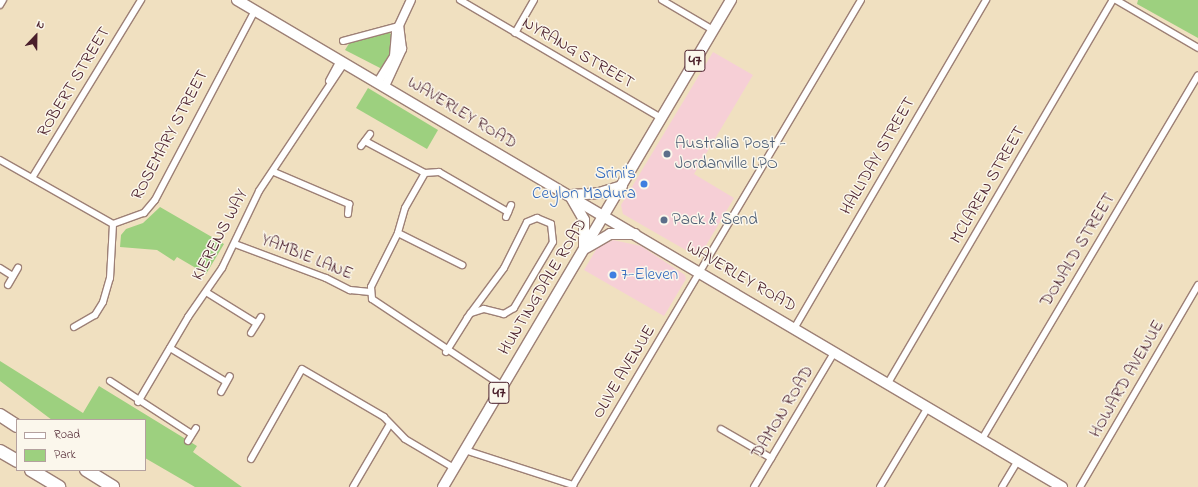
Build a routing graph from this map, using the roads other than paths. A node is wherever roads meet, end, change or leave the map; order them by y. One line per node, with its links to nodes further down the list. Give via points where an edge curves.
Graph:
1 (3, 0): 13 (street)
2 (140, 0): 28 (street, ROBERT STREET)
3 (237, 0): 14 (main road, WAVERLEY ROAD)
4 (411, 0): 15 (street)
5 (460, 0): 17 (street, NYRANG STREET)
6 (534, 0): 17 (street)
7 (662, 0): 16 (street)
8 (731, 0): 16 (main road, HUNTINGDALE ROAD / 47)
9 (861, 0): 42 (street, OLIVE AVENUE)
10 (986, 0): 52 (street, HALLIDAY STREET)
11 (1113, 0): 60 (street, MCLAREN STREET)
12 (1116, 0): 19 (street)
13 (0, 5)
14 (255, 10): 20 (main road, WAVERLEY ROAD); 34 (street, ROSEMARY STREET, via 155,200 144,213)
15 (399, 26): 18 (street); 22 (street, via 394,56)
16 (713, 30): 23 (main road, HUNTINGDALE ROAD / 47)
17 (515, 33): 23 (street, NYRANG STREET)
18 (343, 41)
19 (1198, 48)
20 (342, 61): 22 (main road, WAVERLEY ROAD); 26 (street, KIERENS WAY)
21 (1198, 75): 71 (street, DONALD STREET)
22 (382, 84): 30 (main road, WAVERLEY ROAD)
23 (661, 118): 29 (main road, HUNTINGDALE ROAD / 47)
24 (370, 134): 27 (street, via 363,143)
25 (0, 160): 28 (street)
26 (274, 172): 32 (street, via 349,204); 37 (street, KIERENS WAY, via 259,191)
27 (425, 173): 31 (street, via 439,172 507,215); 35 (street, via 405,208)
28 (32, 178): 34 (street)
29 (622, 186): 30 (main road, via 592,194); 33 (main road, HUNTINGDALE ROAD / 47)
30 (568, 194): 33 (main road, WAVERLEY ROAD); 38 (main road, via 584,220)
31 (512, 205)
32 (348, 214)
33 (604, 215): 36 (main road, WAVERLEY ROAD); 38 (main road, HUNTINGDALE ROAD / 47)
34 (113, 224): 51 (street, via 110,278 103,302 96,315)
35 (398, 233): 39 (street); 47 (street)
36 (636, 234): 38 (main road, via 610,234); 42 (main road, WAVERLEY ROAD)
37 (235, 244): 46 (street, KIERENS WAY); 47 (street, YAMBIE LANE, via 326,278 350,290)
38 (584, 250): 61 (main road, HUNTINGDALE ROAD / 47)
39 (462, 265)
40 (0, 268): 43 (street)
41 (18, 268): 43 (street)
42 (701, 271): 52 (main road, WAVERLEY ROAD); 82 (street, OLIVE AVENUE)
43 (13, 276): 44 (street)
44 (8, 285)
45 (1198, 285): 91 (street, HOWARD AVENUE)
46 (206, 292): 50 (street); 54 (street, KIERENS WAY)
47 (370, 292): 56 (street, via 377,304)
48 (471, 313): 48 (street, via 504,268 527,222 537,218 551,224 553,242 514,308 504,314 484,309); 56 (street)
49 (261, 317): 50 (street)
50 (256, 323): 53 (street)
51 (74, 327)
52 (795, 327): 55 (main road, WAVERLEY ROAD)
53 (251, 333)
54 (170, 348): 59 (street); 63 (street, KIERENS WAY)
55 (835, 351): 60 (main road, WAVERLEY ROAD); 75 (street, DAMON ROAD)
56 (446, 352): 61 (street)
57 (230, 376): 59 (street)
58 (110, 381): 63 (street)
59 (225, 381): 62 (street)
60 (888, 383): 64 (main road, WAVERLEY ROAD)
61 (503, 386): 73 (main road, HUNTINGDALE ROAD / 47)
62 (221, 392)
63 (138, 402): 70 (street)
64 (928, 407): 71 (main road, WAVERLEY ROAD); 88 (street)
65 (0, 415): 67 (highway)
66 (390, 424): 77 (street, via 302,368); 79 (street, via 405,439); 85 (street)
67 (16, 425)
68 (196, 428): 70 (street)
69 (721, 429): 75 (street)
70 (190, 433): 72 (street)
71 (982, 439): 78 (main road, WAVERLEY ROAD)
72 (188, 441)
73 (465, 450): 79 (main road, HUNTINGDALE ROAD / 47); 82 (street)
74 (0, 451): 76 (highway)
75 (771, 458): 87 (street, DAMON ROAD)
76 (16, 460)
77 (251, 460)
78 (1018, 460): 89 (street); 90 (main road, WAVERLEY ROAD)
79 (454, 468): 86 (main road, HUNTINGDALE ROAD / 47)
80 (33, 471): 83 (highway)
81 (88, 471): 84 (highway)
82 (573, 486)
83 (59, 487)
84 (113, 487)
85 (353, 487)
86 (443, 487)
87 (754, 487)
88 (880, 487)
89 (1002, 487)
90 (1062, 487)
91 (1080, 487)

